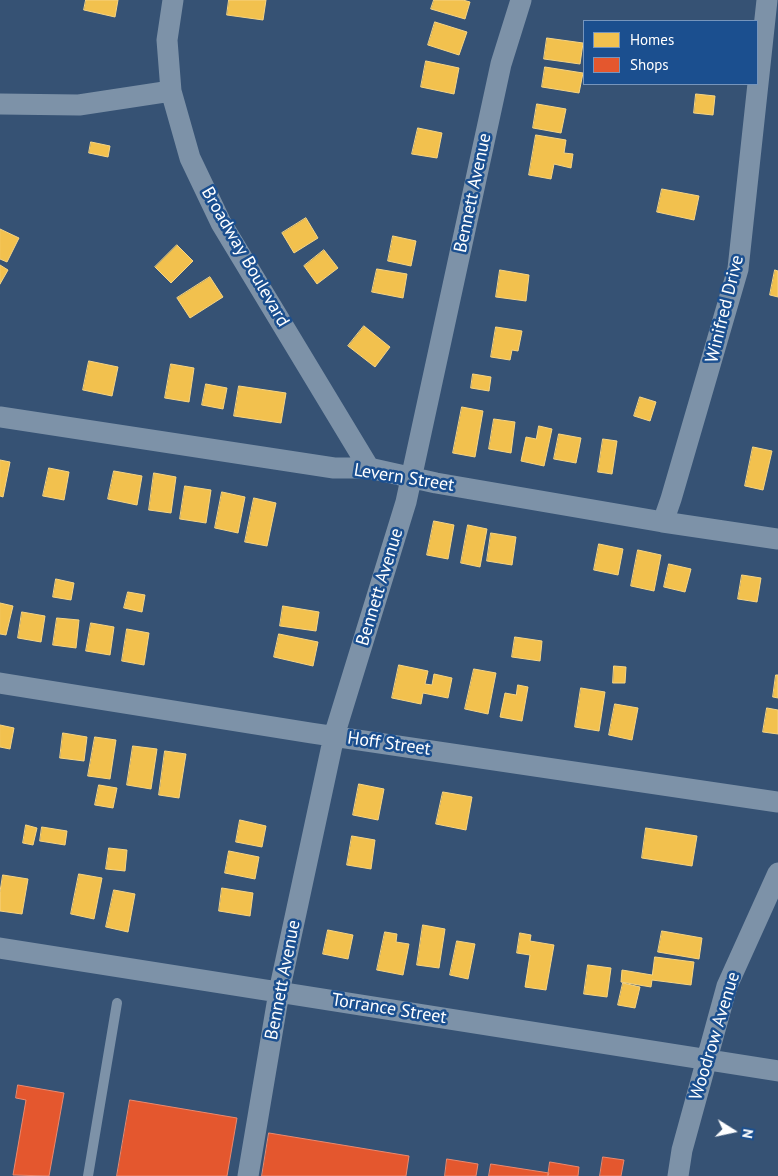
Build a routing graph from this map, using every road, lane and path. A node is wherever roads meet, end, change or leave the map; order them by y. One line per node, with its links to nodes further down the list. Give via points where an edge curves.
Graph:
1 (173, 0): 6 (street, Broadway Boulevard, via 167,40)
2 (521, 0): 10 (street, Bennett Avenue, via 501,64)
3 (767, 0): 4 (street, Winifred Drive)
4 (758, 83)
5 (758, 85): 11 (street, Winifred Drive, via 738,269)
6 (171, 91): 7 (street, via 79,105); 9 (street, Broadway Boulevard, via 190,158 221,223)
7 (2, 108)
8 (0, 417): 9 (street, Levern Street, via 334,468)
9 (369, 468): 10 (street, Levern Street)
10 (412, 479): 11 (street, Levern Street); 14 (street, Bennett Avenue)
11 (663, 522): 12 (street, Levern Street)
12 (778, 539)
13 (0, 683): 14 (street, Hoff Street)
14 (334, 736): 15 (street, Hoff Street); 18 (street, Bennett Avenue)
15 (778, 802)
16 (778, 873): 20 (street, Woodrow Avenue, via 727,986)
17 (0, 948): 18 (street, Torrance Street)
18 (279, 992): 20 (street, Torrance Street); 23 (street, Bennett Avenue)
19 (117, 1003): 22 (lane)
20 (706, 1060): 21 (street, Torrance Street); 24 (street, Woodrow Avenue)
21 (778, 1071)
22 (88, 1176)
23 (248, 1176)
24 (678, 1176)

